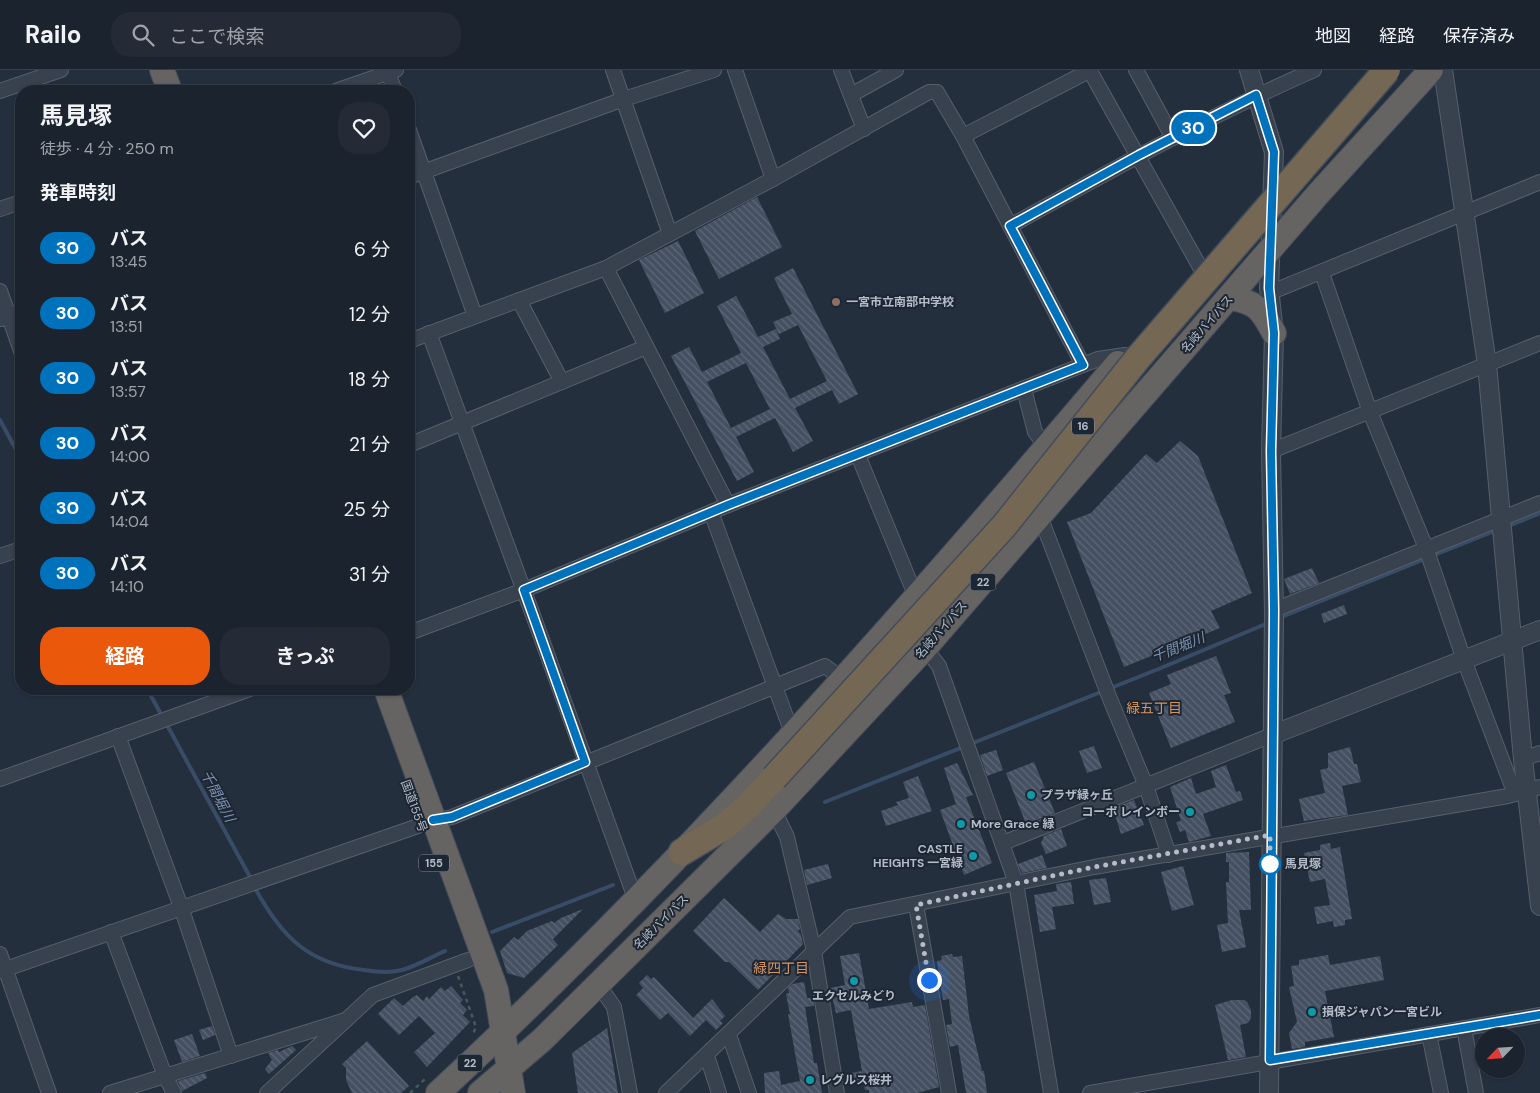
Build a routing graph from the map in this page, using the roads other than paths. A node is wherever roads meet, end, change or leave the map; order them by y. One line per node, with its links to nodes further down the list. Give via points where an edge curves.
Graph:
1 (61, 70): 18 (street)
2 (148, 70): 19 (highway)
3 (162, 70): 20 (highway)
4 (614, 70): 27 (street)
5 (714, 70): 27 (street)
6 (736, 70): 35 (street)
7 (841, 70): 25 (street)
8 (896, 70): 25 (street)
9 (1091, 70): 29 (street); 32 (street)
10 (1136, 70): 30 (street)
11 (1249, 70): 26 (street)
12 (1314, 70): 26 (street)
13 (1381, 70): 37 (highway, 22)
14 (1386, 70): 104 (highway, 16, bridge, via 1138,358 1004,526 746,808 724,827)
15 (1431, 70): 43 (highway, 名岐バイパス / 22, via 1319,193)
16 (1443, 70): 40 (street)
17 (390, 71): 21 (street); 22 (street)
18 (17, 85)
19 (154, 85)
20 (168, 85)
21 (352, 85)
22 (394, 85)
23 (15, 86): 24 (street)
24 (0, 91)
25 (851, 95): 28 (street)
26 (1256, 95): 30 (street); 37 (street, via 1274,152)
27 (624, 99): 33 (street); 42 (street)
28 (864, 129): 29 (street, via 929,92 936,92); 35 (street)
29 (963, 136): 41 (street)
30 (1174, 138): 32 (street)
31 (415, 147): 33 (street)
32 (1139, 155): 41 (street); 46 (street)
33 (424, 172): 34 (street); 52 (street)
34 (415, 175)
35 (773, 179): 42 (street)
36 (1540, 182): 40 (street)
37 (1274, 194): 43 (street); 46 (highway, 22)
38 (15, 204): 39 (street)
39 (0, 209)
40 (1465, 212): 45 (street); 60 (street)
41 (1010, 226): 61 (street)
42 (670, 234): 44 (street)
43 (1272, 250): 48 (street); 49 (highway, 名岐バイパス / 22)
44 (606, 268): 50 (street); 58 (street)
45 (1322, 273): 48 (street); 64 (street)
46 (1205, 276): 59 (highway, 22)
47 (0, 292): 51 (street)
48 (1269, 293): 55 (street)
49 (1229, 298): 55 (highway, via 1243,300 1258,308); 73 (highway, 名岐バイパス / 22)
50 (519, 300): 52 (street); 62 (street)
51 (10, 315): 53 (street)
52 (475, 316): 54 (street)
53 (15, 331)
54 (429, 333): 56 (street); 65 (street)
55 (1274, 333): 68 (street)
56 (415, 339)
57 (1540, 343): 60 (street)
58 (646, 347): 62 (street); 71 (street)
59 (1126, 355): 61 (street, via 1098,358); 67 (highway, 22)
60 (1488, 364): 64 (street); 74 (street)
61 (1083, 365): 63 (street)
62 (562, 382): 65 (street)
63 (1024, 389): 67 (street, via 1035,432); 69 (street)
64 (1370, 412): 68 (street); 76 (street)
65 (462, 424): 66 (street); 78 (street)
66 (415, 443)
67 (1047, 448): 79 (highway, 22)
68 (1271, 451): 80 (street)
69 (858, 455): 71 (street); 79 (street)
70 (1540, 503): 74 (street)
71 (728, 505): 72 (street)
72 (711, 512): 78 (street); 87 (street)
73 (1040, 516): 84 (highway, 名岐バイパス / 22); 98 (street)
74 (1503, 524): 76 (street); 83 (street)
75 (15, 551): 77 (street)
76 (1428, 555): 80 (street); 85 (street)
77 (0, 556)
78 (524, 590): 82 (street); 96 (street)
79 (916, 596): 86 (highway, 22)
80 (1274, 617): 92 (street)
81 (1540, 630): 83 (street)
82 (415, 631)
83 (1512, 641): 85 (street); 95 (street)
84 (925, 648): 100 (highway, 名岐バイパス / 22); 103 (street, via 939,666)
85 (1464, 660): 92 (street); 99 (street)
86 (843, 680): 87 (street, via 825,666); 91 (highway, 22)
87 (774, 686): 91 (street); 96 (street)
88 (217, 695): 93 (street)
89 (374, 695): 101 (highway, 国道155号 / 155)
90 (388, 695): 101 (highway, 国道155号 / 155)
91 (792, 732): 104 (highway, 22)
92 (1272, 735): 98 (street); 102 (street)
93 (118, 736): 97 (street); 111 (street)
94 (1540, 753): 95 (street)
95 (1523, 759): 99 (street)
96 (585, 762): 101 (street, via 452,817); 108 (street)
97 (0, 779)
98 (1146, 786): 103 (street); 105 (street)
99 (1528, 791): 102 (street); 106 (street)
100 (774, 810): 113 (street, via 788,837); 117 (highway, 名岐バイパス / 22)
101 (427, 823): 111 (street); 115 (highway, 国道155号 / 155); 121 (highway, 国道155号 / 155, via 496,990)
102 (1270, 835): 105 (street); 126 (street)
103 (1003, 843): 107 (street)
104 (682, 852): 108 (highway, 22)
105 (1169, 855): 107 (street)
106 (1539, 882): 110 (street)
107 (1016, 884): 109 (street); 142 (street)
108 (636, 901): 121 (highway, 22)
109 (916, 905): 113 (street, via 850,918); 141 (street)
110 (1540, 906)
111 (181, 907): 112 (street); 124 (street)
112 (111, 932): 116 (street); 128 (street)
113 (814, 951): 123 (street); 140 (street)
114 (0, 954): 116 (street)
115 (461, 962): 119 (street, via 373,995); 121 (highway, 国道155号 / 155)
116 (3, 970): 130 (street)
117 (598, 984): 127 (highway, 名岐バイパス / 22); 136 (street, via 614,1007)
118 (1540, 1015): 120 (street)
119 (346, 1020): 124 (street); 133 (street)
120 (1464, 1028): 122 (street); 146 (street)
121 (503, 1033): 127 (highway, 国道155号 / 155); 129 (highway, 22)
122 (1430, 1034): 126 (street); 145 (street)
123 (730, 1035): 125 (street); 139 (street)
124 (231, 1056): 128 (street)
125 (707, 1056): 137 (street); 138 (street)
126 (1270, 1060): 143 (street); 144 (street)
127 (510, 1069): 134 (highway, 名岐バイパス / 22); 135 (highway, 国道155号 / 155)
128 (165, 1076): 131 (street); 132 (street)
129 (434, 1084)
130 (49, 1093)
131 (110, 1093)
132 (174, 1093)
133 (267, 1093)
134 (480, 1093)
135 (513, 1093)
136 (630, 1093)
137 (666, 1093)
138 (720, 1093)
139 (749, 1093)
140 (837, 1093)
141 (949, 1093)
142 (1051, 1093)
143 (1090, 1093)
144 (1269, 1093)
145 (1441, 1093)
146 (1476, 1093)

